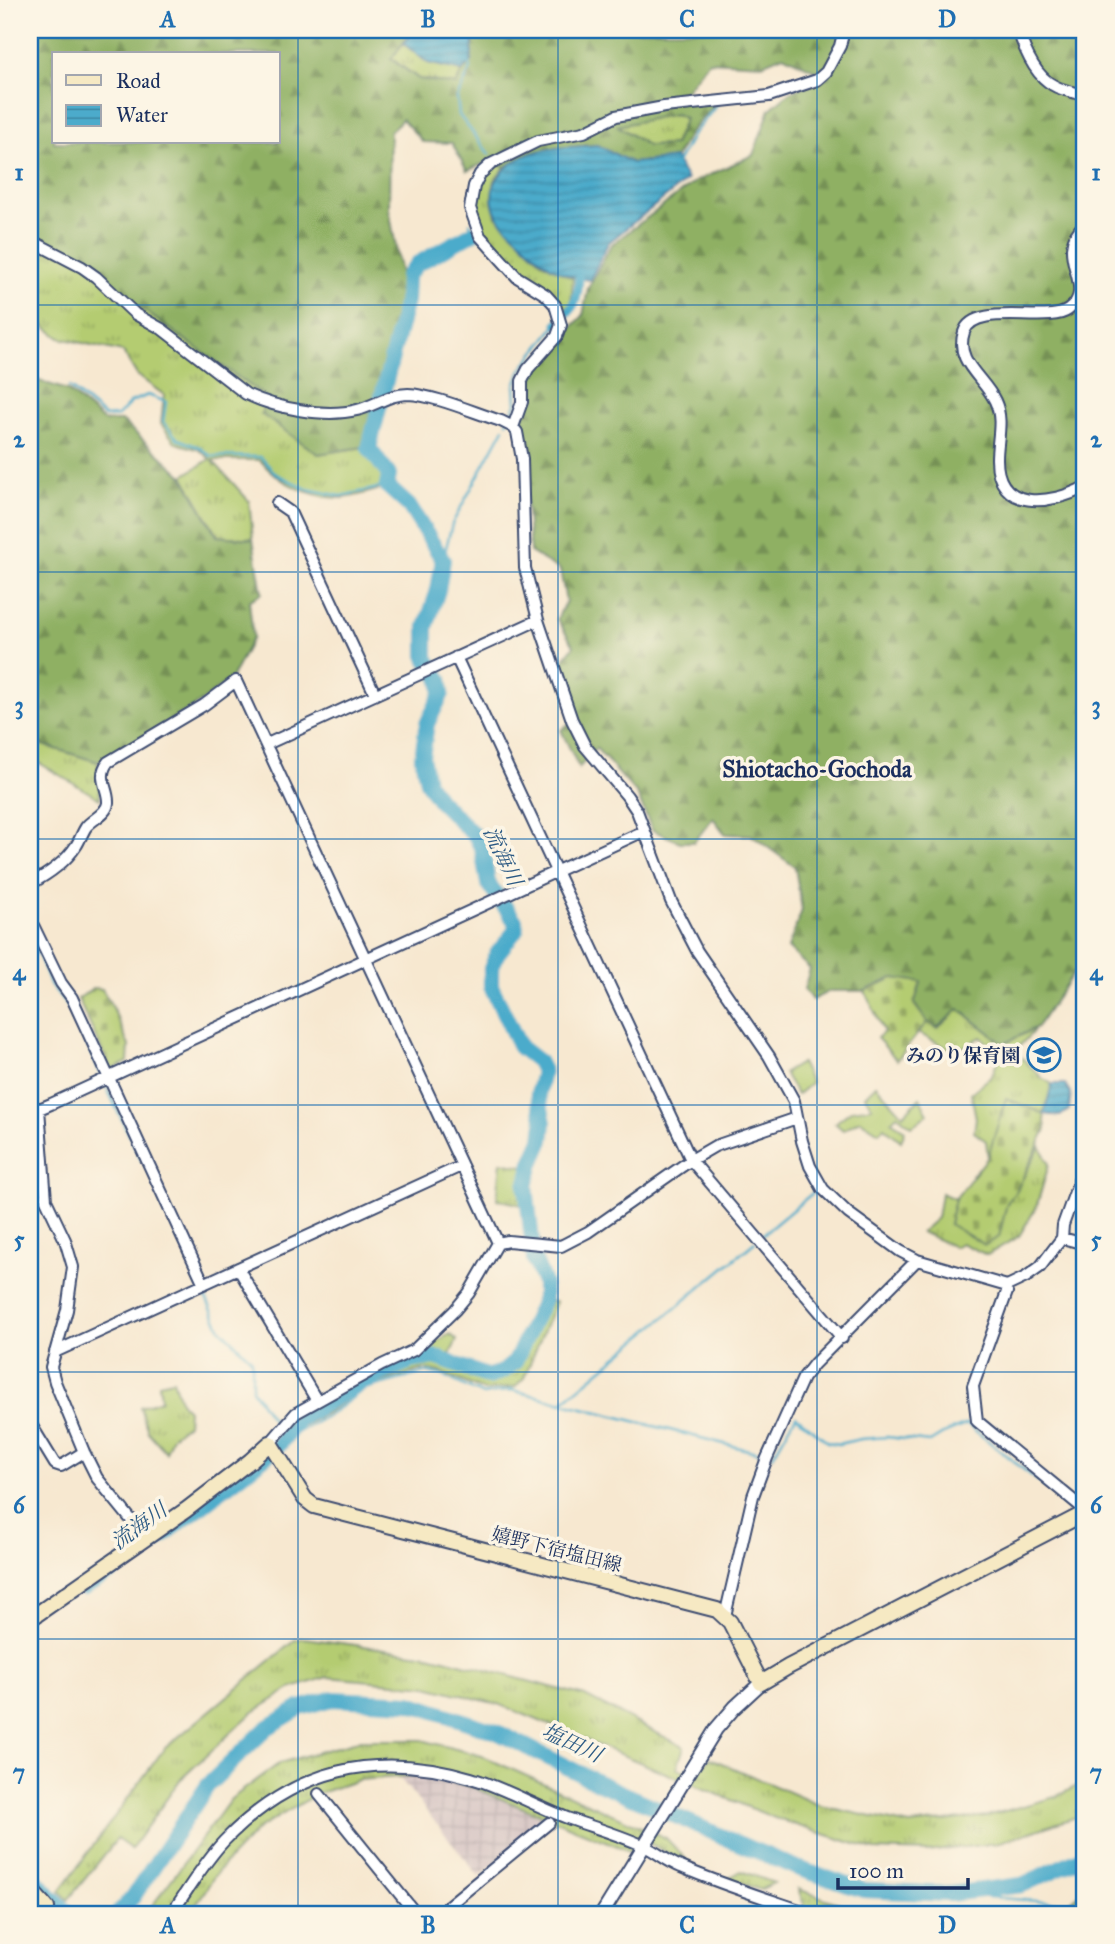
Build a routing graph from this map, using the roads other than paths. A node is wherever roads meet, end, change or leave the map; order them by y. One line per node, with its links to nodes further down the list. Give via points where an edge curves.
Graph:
1 (844, 30): 6 (street, via 826,72 817,80 769,96 616,116 584,132 538,141 480,174 470,208 480,236 517,277 546,295 560,319 557,336 522,381 522,402)
2 (1018, 30): 3 (street, via 1042,76 1054,86)
3 (1085, 95)
4 (1085, 224): 7 (street, via 1073,239 1071,254 1080,284 1075,303 1067,311 1052,316 1015,313 974,321 965,328 961,343 963,356 995,400 998,473 1003,484 1020,500 1031,501)
5 (30, 240): 6 (street, via 82,267 135,314 262,401 336,413 406,394)
6 (513, 427): 9 (street, via 522,459 525,568)
7 (1085, 487)
8 (277, 503): 11 (street, via 290,512)
9 (538, 620): 10 (street); 13 (street, via 585,746 628,796)
10 (456, 657): 11 (street); 14 (street)
11 (375, 694): 12 (street)
12 (267, 744): 15 (street, via 236,681 108,762 103,769 106,810 87,826 74,849 47,875); 17 (street)
13 (644, 831): 14 (street); 20 (street, via 671,901 697,951 769,1056 794,1101)
14 (556, 871): 17 (street); 21 (street)
15 (30, 884)
16 (30, 919): 18 (street)
17 (366, 959): 18 (street); 23 (street)
18 (110, 1077): 19 (street); 29 (street)
19 (35, 1107): 32 (street, via 46,1200 73,1267)
20 (797, 1118): 21 (street, via 715,1146); 27 (street, via 810,1166 822,1189 848,1213)
21 (691, 1160): 25 (street, via 589,1233 561,1246); 31 (street)
22 (1085, 1164): 24 (street)
23 (461, 1166): 25 (street); 28 (street)
24 (1062, 1238): 26 (street); 30 (street, via 1040,1267)
25 (498, 1243): 33 (street, via 455,1310 414,1350)
26 (1085, 1244)
27 (917, 1260): 30 (street); 31 (street)
28 (238, 1268): 29 (street); 33 (street)
29 (204, 1283): 32 (street)
30 (1007, 1286): 37 (street, via 973,1386 977,1421)
31 (842, 1338): 39 (street, via 803,1378 768,1455 753,1496)
32 (55, 1352): 36 (street, via 51,1367 55,1382)
33 (317, 1401): 35 (street, via 296,1413)
34 (30, 1423): 36 (street, via 55,1464 61,1466)
35 (270, 1443): 38 (main road); 39 (main road, 嬉野下宿塩田線, via 314,1506 717,1610)
36 (83, 1452): 38 (street, via 97,1478)
37 (1085, 1512): 41 (main road)
38 (146, 1538): 40 (main road)
39 (725, 1616): 41 (main road)
40 (30, 1619)
41 (761, 1684): 44 (street, via 716,1729)
42 (319, 1794): 48 (street)
43 (549, 1824): 49 (street)
44 (645, 1847): 47 (street, via 474,1779 418,1765 371,1765 295,1786 256,1812 223,1843); 50 (street); 51 (street, via 680,1867)
45 (30, 1889): 46 (main road)
46 (48, 1912)
47 (172, 1914)
48 (416, 1914)
49 (438, 1914)
50 (602, 1914)
51 (811, 1914)

